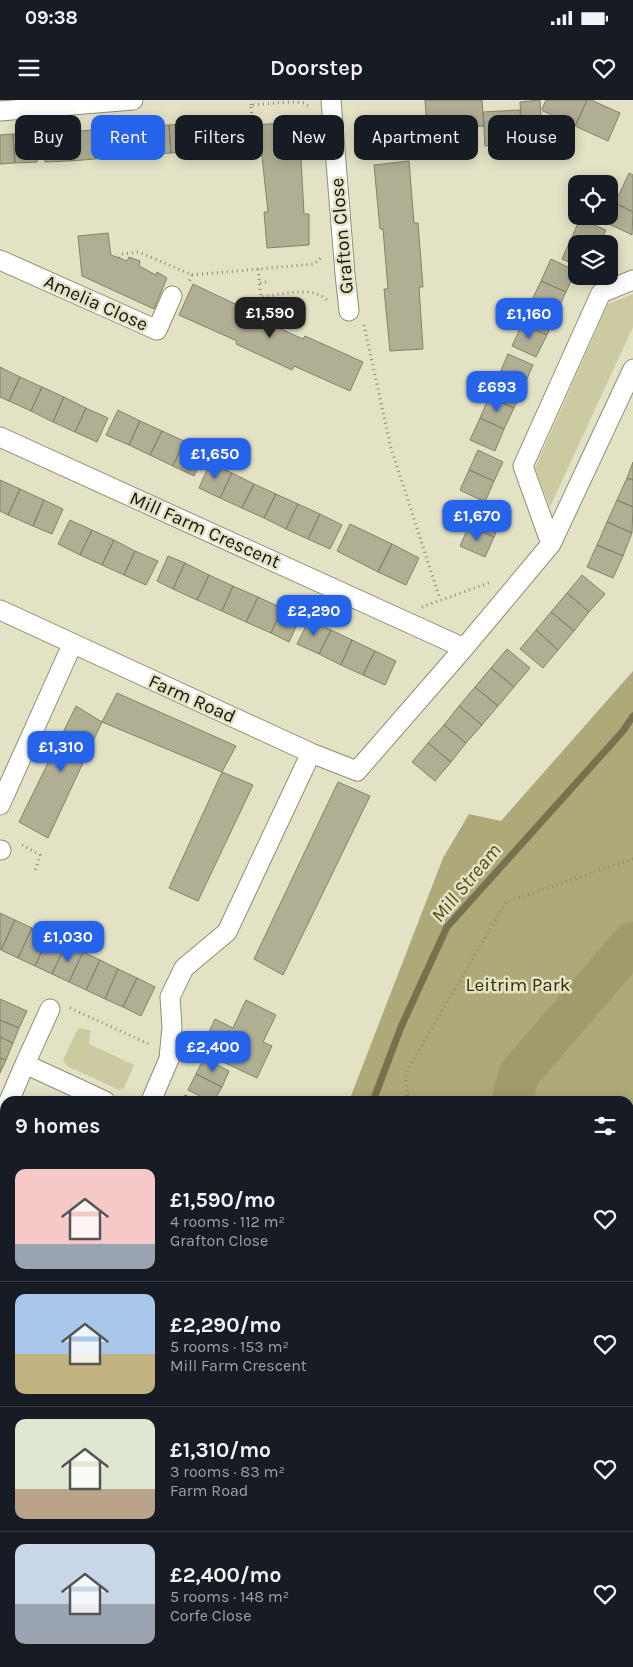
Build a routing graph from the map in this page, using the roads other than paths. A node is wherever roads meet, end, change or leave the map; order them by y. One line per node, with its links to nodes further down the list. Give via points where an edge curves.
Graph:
1 (133, 100): 3 (street)
2 (331, 100): 7 (street, Grafton Close, via 345,274)
3 (0, 111)
4 (0, 260): 6 (street, Amelia Close, via 157,330)
5 (633, 280): 10 (street, via 601,294 523,466)
6 (172, 296)
7 (341, 308)
8 (633, 369): 10 (street)
9 (0, 437): 13 (street, Mill Farm Crescent)
10 (551, 544): 13 (street)
11 (0, 610): 12 (street, Farm Road)
12 (72, 645): 14 (street, Farm Road); 15 (street)
13 (464, 648): 14 (street, Farm Road, via 357,771)
14 (311, 753): 20 (street, via 227,932 184,968 170,997 169,1060)
15 (0, 805)
16 (50, 1009): 17 (street)
17 (25, 1064): 18 (street); 19 (street)
18 (11, 1096)
19 (95, 1096)
20 (154, 1096)

